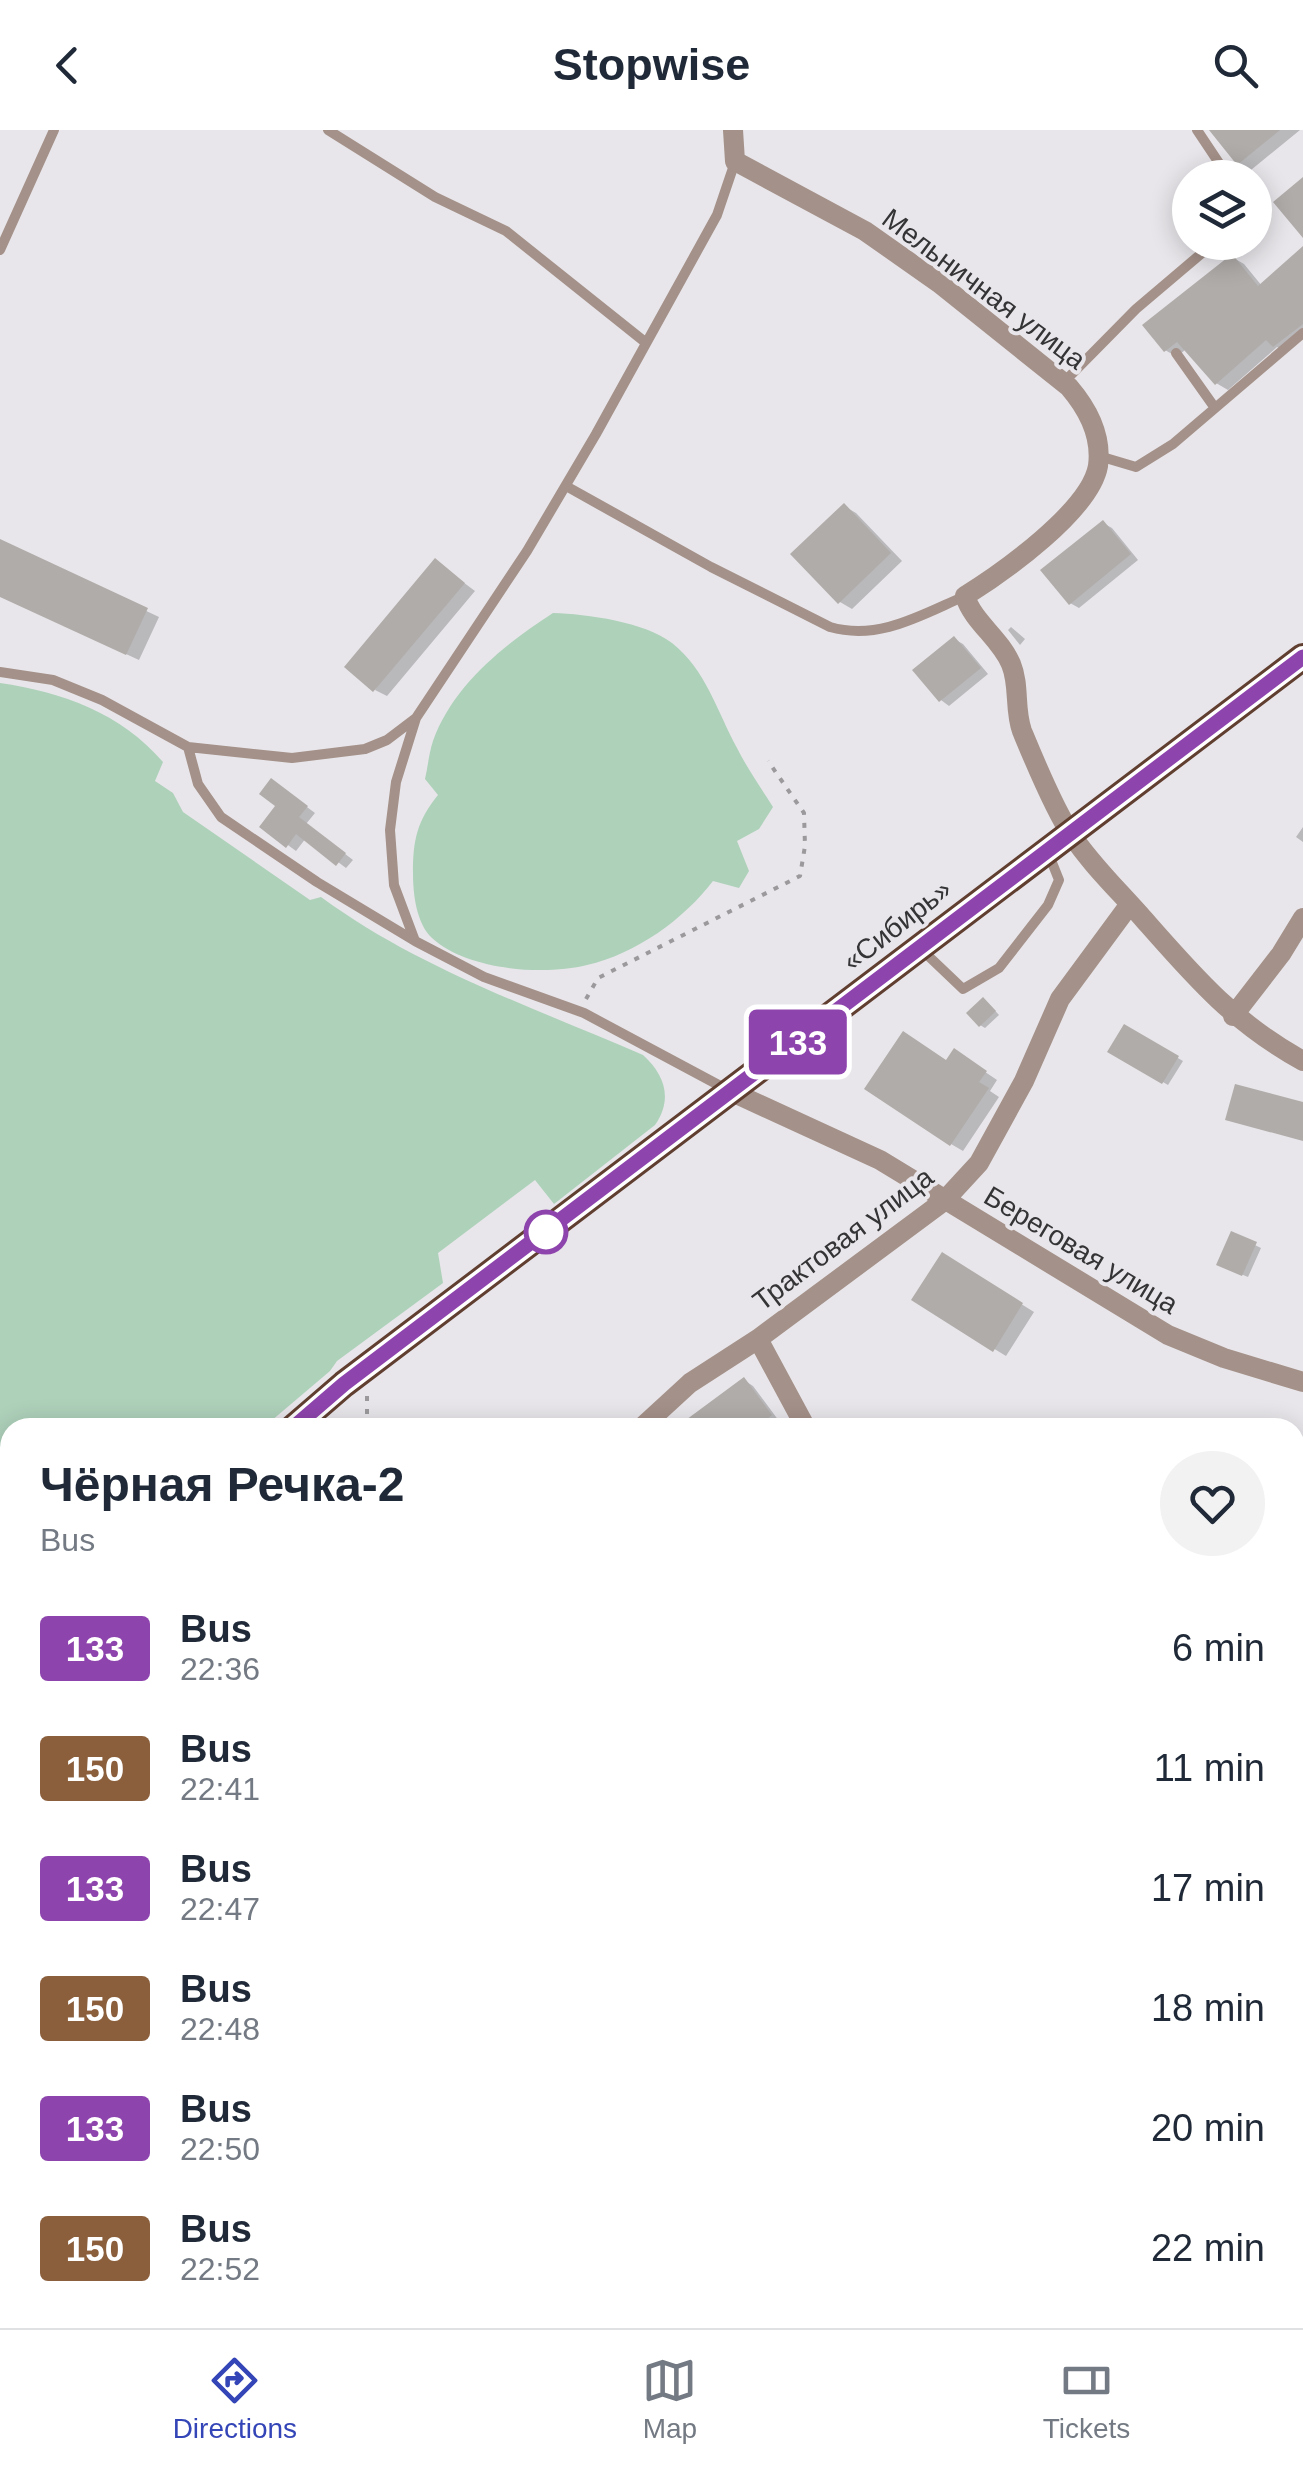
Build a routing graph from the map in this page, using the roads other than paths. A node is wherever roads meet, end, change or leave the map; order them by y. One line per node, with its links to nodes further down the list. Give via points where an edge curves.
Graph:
1 (54, 130): 7 (lane)
2 (328, 130): 10 (lane, via 435,198 506,230)
3 (733, 130): 6 (street)
4 (1198, 130): 5 (lane)
5 (1217, 160)
6 (735, 161): 10 (lane, via 717,214); 12 (street, Мельничная улица, via 865,232)
7 (0, 250)
8 (1193, 260): 12 (lane)
9 (1303, 332): 13 (lane)
10 (645, 342): 15 (lane)
11 (1176, 353): 13 (lane)
12 (1063, 382): 14 (street, Мельничная улица, via 1084,403)
13 (1214, 408): 14 (lane, via 1136,467)
14 (1098, 455): 16 (street, via 1090,485 1042,538)
15 (566, 486): 16 (lane, via 840,630 898,625); 19 (lane)
16 (965, 596): 21 (street, via 1010,661 1023,733)
17 (1303, 657): 21 (highway, «Сибирь»)
18 (0, 672): 20 (lane, via 53,680)
19 (416, 718): 20 (lane, via 366,750 292,758); 25 (lane, via 396,782 390,830 394,886)
20 (188, 747): 25 (lane, via 198,784 222,817)
21 (1070, 833): 22 (highway, «Сибирь»); 23 (street)
22 (1047, 850): 26 (highway, «Сибирь»); 26 (lane, via 1058,880 1048,905 999,968 964,989)
23 (1130, 904): 27 (street); 30 (street, Трактовая улица, via 1060,999 979,1163)
24 (1303, 918): 27 (street)
25 (415, 941): 29 (lane, via 484,977 584,1013)
26 (920, 948): 29 (highway, «Сибирь»)
27 (1233, 1016): 28 (street)
28 (1303, 1060)
29 (732, 1092): 30 (street, Береговая улица, via 880,1160); 33 (highway, «Сибирь»)
30 (944, 1201): 31 (street, Трактовая улица); 32 (street, Береговая улица, via 1168,1335)
31 (758, 1338): 34 (street, Трактовая улица, via 690,1383); 35 (street)
32 (1303, 1382)
33 (305, 1418)
34 (652, 1418)
35 (801, 1418)

